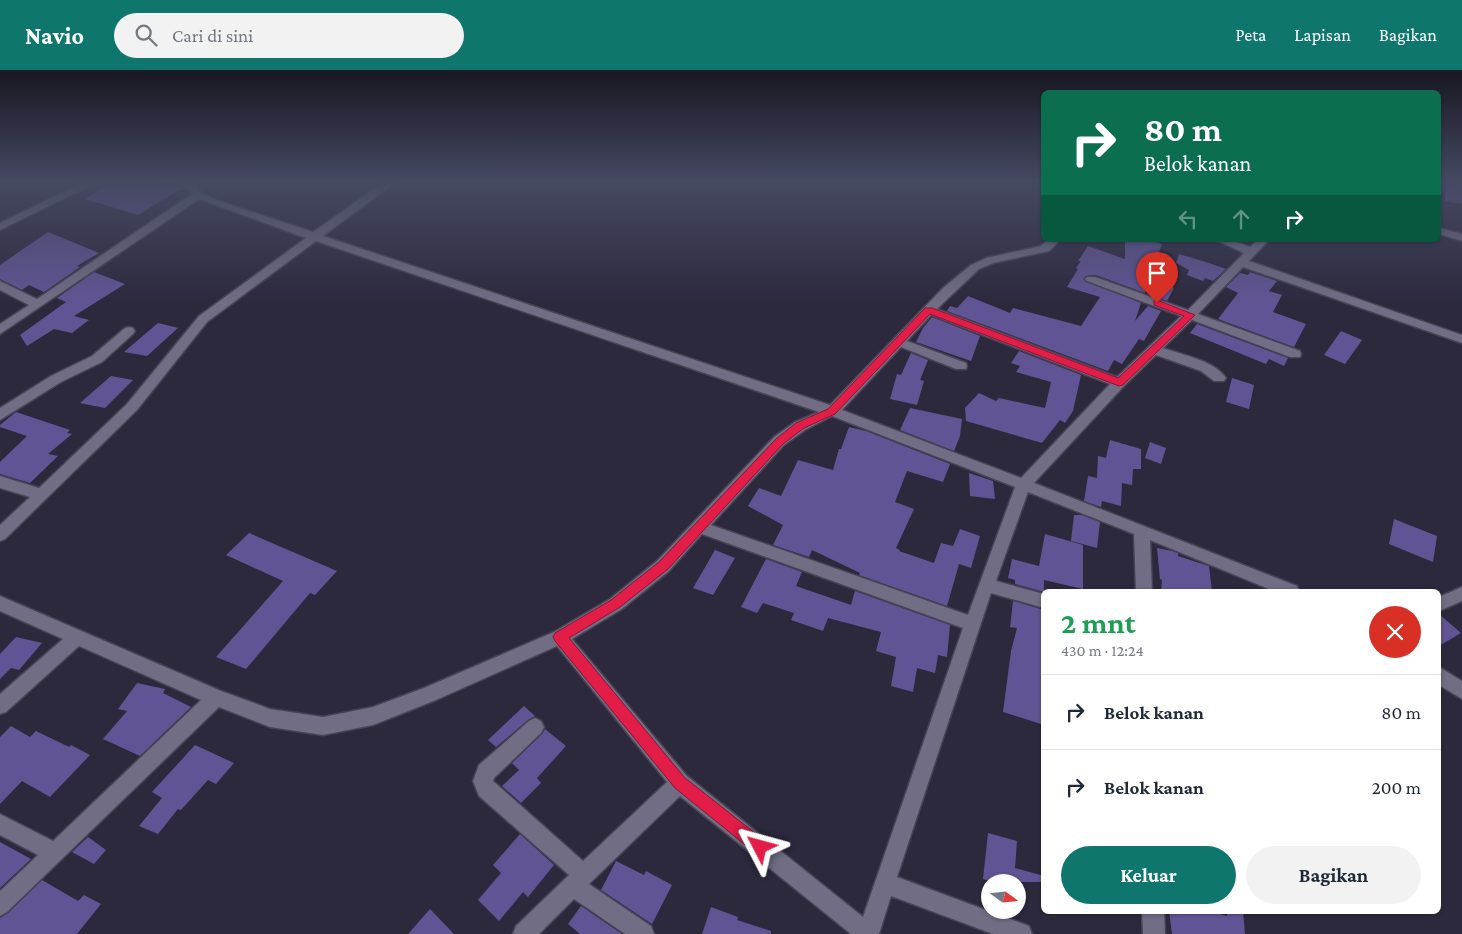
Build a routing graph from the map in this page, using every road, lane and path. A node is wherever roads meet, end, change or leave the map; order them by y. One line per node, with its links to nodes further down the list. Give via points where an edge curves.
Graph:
1 (156, 222): 13 (street)
2 (274, 222): 5 (street)
3 (335, 222): 5 (street)
4 (1441, 233): 6 (street)
5 (316, 236): 25 (street); 29 (street, via 204,319 150,387)
6 (1462, 238)
7 (1052, 242): 14 (street, via 1044,249 975,266)
8 (1225, 242): 10 (street)
9 (1261, 242): 10 (street)
10 (1246, 257): 15 (street); 18 (street)
11 (1092, 279): 15 (street)
12 (0, 285): 13 (street)
13 (36, 304): 16 (street)
14 (929, 310): 19 (street); 24 (street)
15 (1190, 315): 20 (street); 21 (street)
16 (0, 330)
17 (129, 330): 26 (street, via 97,359 56,379)
18 (1462, 339)
19 (899, 342): 22 (street); 25 (street)
20 (1155, 350): 23 (street, via 1206,368); 24 (street)
21 (1295, 354)
22 (961, 366)
23 (1220, 378)
24 (1119, 383): 28 (street)
25 (832, 411): 28 (street); 30 (street, via 800,426 780,441)
26 (0, 415)
27 (0, 482): 29 (street)
28 (1023, 485): 31 (street); 33 (street)
29 (41, 495): 32 (street)
30 (699, 527): 40 (street); 41 (street, via 663,566 616,604)
31 (1142, 530): 34 (street); 35 (street)
32 (0, 536)
33 (986, 585): 37 (street); 40 (street)
34 (1144, 589)
35 (1286, 589)
36 (1462, 594): 39 (street)
37 (1041, 600)
38 (0, 603): 42 (street)
39 (1441, 603)
40 (972, 624): 52 (street)
41 (560, 637): 45 (street, via 373,716 323,726 270,718); 48 (street)
42 (76, 638): 45 (street); 46 (street)
43 (1441, 677): 44 (street)
44 (1462, 691)
45 (216, 698): 50 (street)
46 (0, 706)
47 (535, 727): 51 (street, via 495,762 486,772 483,782)
48 (680, 783): 51 (street); 57 (street)
49 (0, 824): 50 (street)
50 (55, 853): 53 (street)
51 (578, 879): 55 (street); 56 (street)
52 (885, 883): 57 (street); 58 (street)
53 (0, 905)
54 (1153, 914): 59 (street)
55 (524, 934)
56 (643, 934)
57 (868, 934)
58 (1021, 934)
59 (1154, 934)

